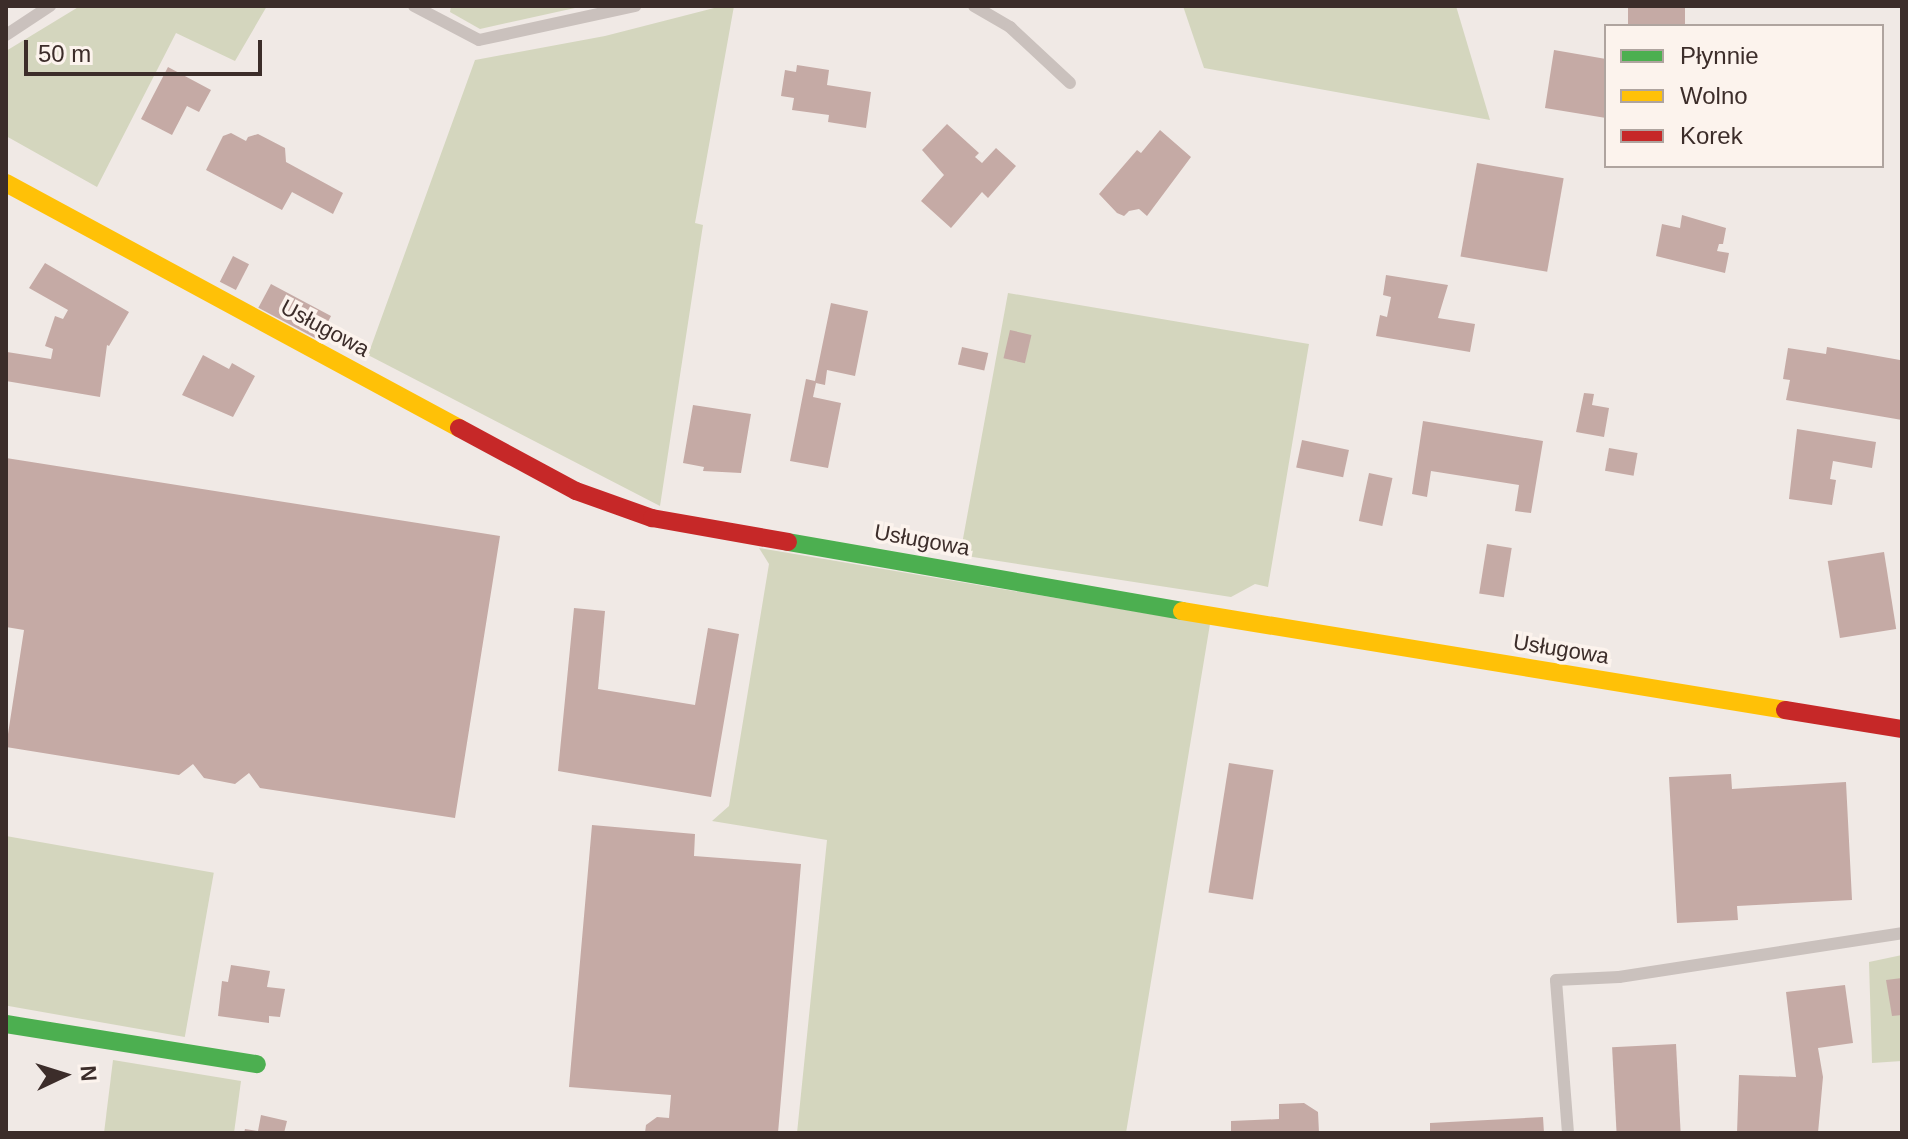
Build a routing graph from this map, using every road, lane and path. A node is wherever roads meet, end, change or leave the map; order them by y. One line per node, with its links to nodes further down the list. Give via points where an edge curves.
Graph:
1 (50, 6): 5 (lane)
2 (414, 6): 3 (lane, via 479,40)
3 (635, 6)
4 (974, 6): 6 (lane, via 1010,27)
5 (6, 35)
6 (1070, 83)
7 (6, 183): 8 (street, Usługowa, via 576,491 652,518)
8 (1902, 729)
9 (1902, 933): 12 (lane, via 1619,977 1556,980)
10 (6, 1024): 11 (street)
11 (257, 1064)
12 (1568, 1133)

